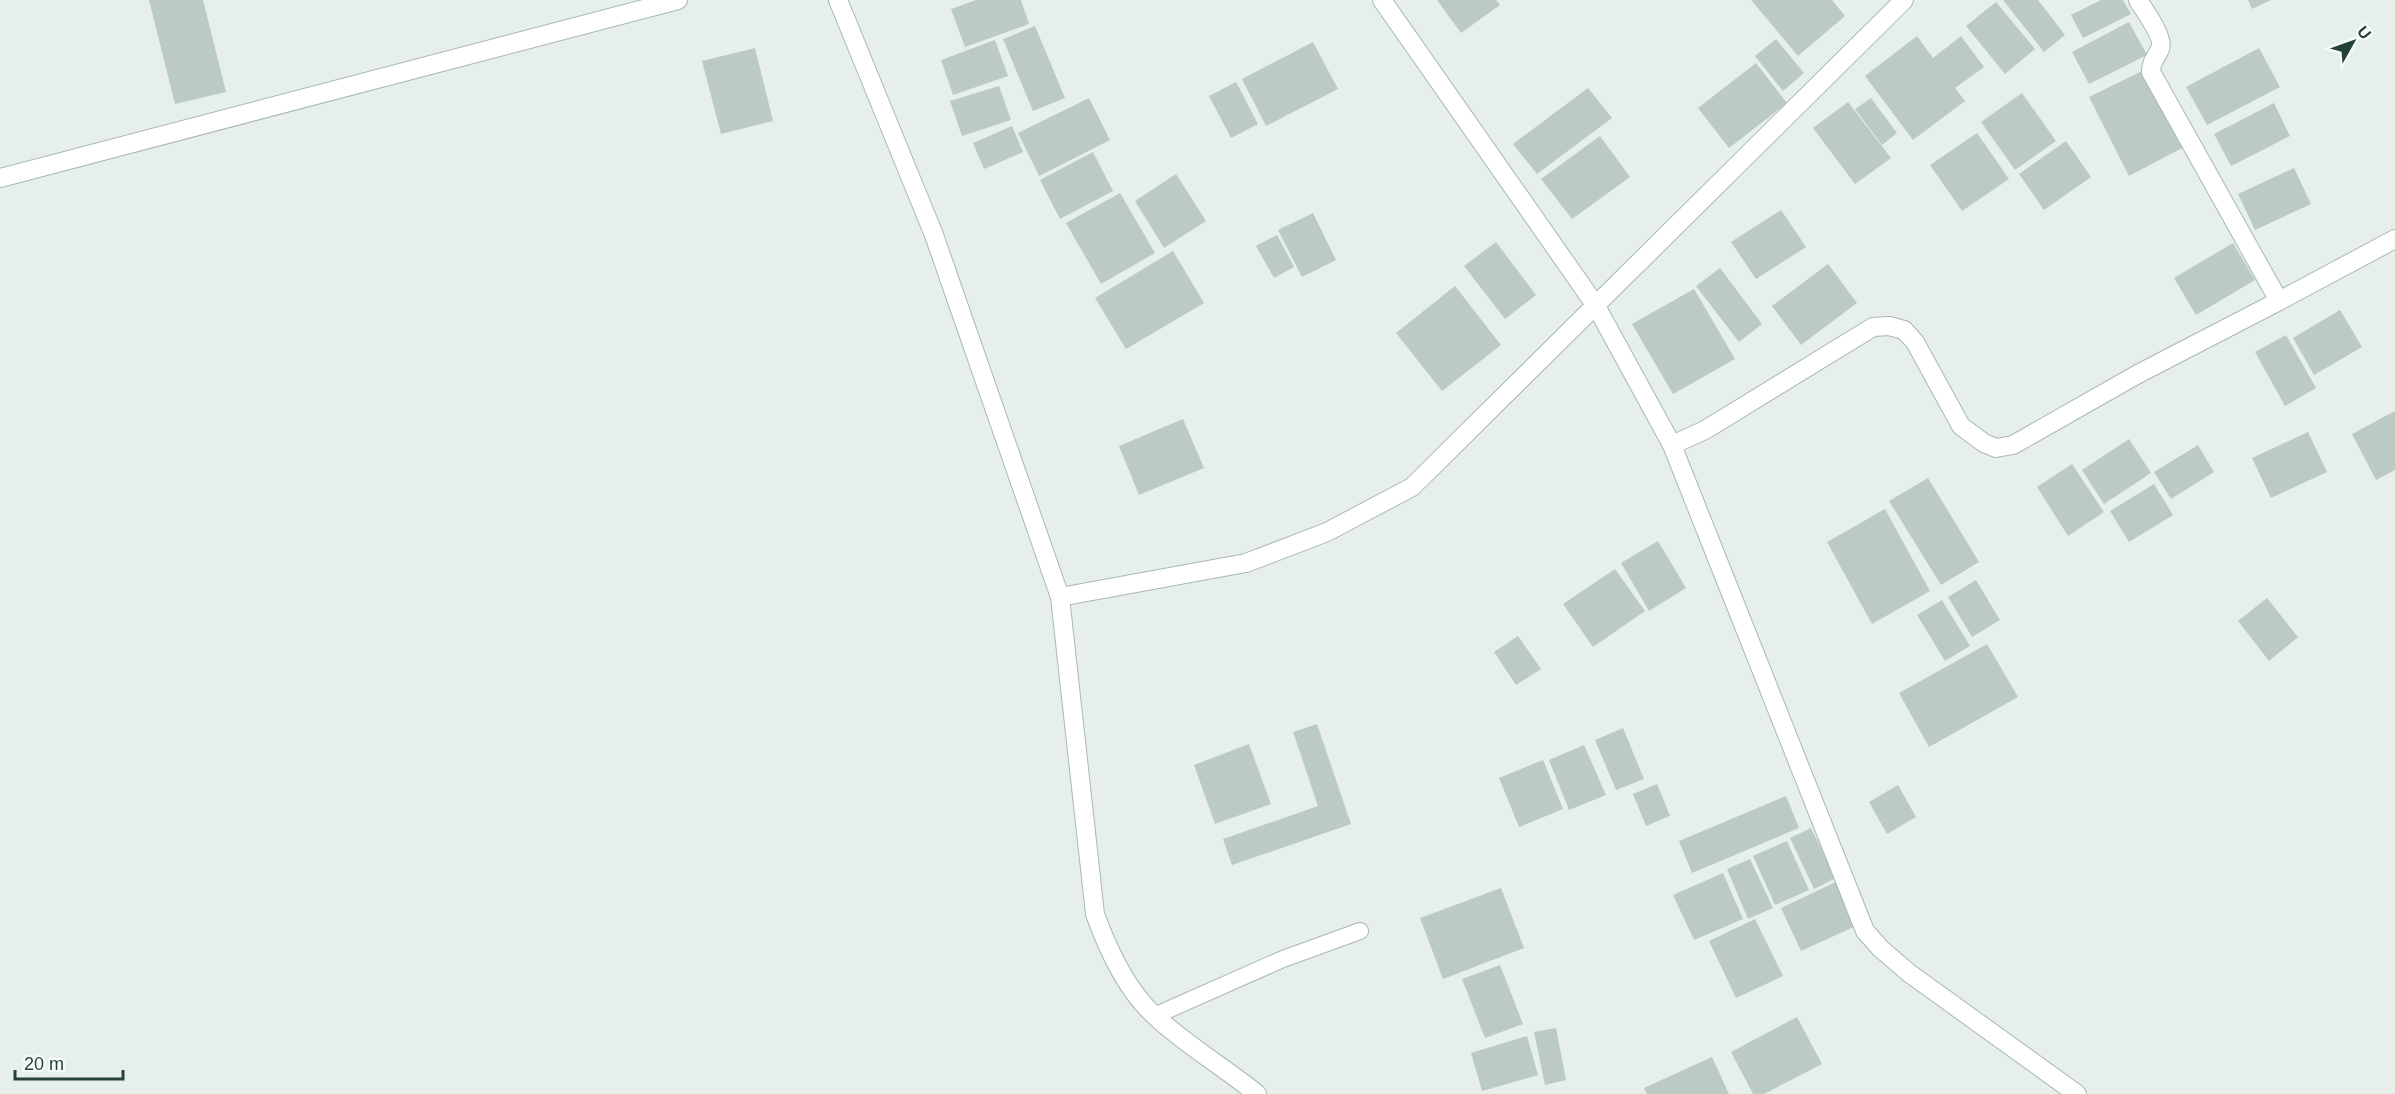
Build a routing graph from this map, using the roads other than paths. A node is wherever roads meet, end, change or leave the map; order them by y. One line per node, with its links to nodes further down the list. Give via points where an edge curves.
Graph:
1 (678, 0): 6 (street)
2 (838, 0): 11 (street, via 934,235)
3 (1382, 0): 9 (street)
4 (1904, 0): 9 (street)
5 (2138, 0): 8 (street, via 2161,40 2151,72)
6 (0, 178)
7 (2395, 239): 8 (street)
8 (2278, 301): 10 (street, via 2013,445 1996,448 1961,426 1915,342 1904,330 1889,326 1873,327 1705,430)
9 (1596, 306): 10 (street); 11 (street, via 1412,487 1327,532 1246,563)
10 (1672, 444): 15 (street, via 1864,931 1909,973)
11 (1060, 597): 13 (street, via 1095,914 1107,947 1134,992)
12 (1360, 931): 13 (lane, via 1283,959)
13 (1154, 1016): 14 (street)
14 (1257, 1094)
15 (2077, 1094)

